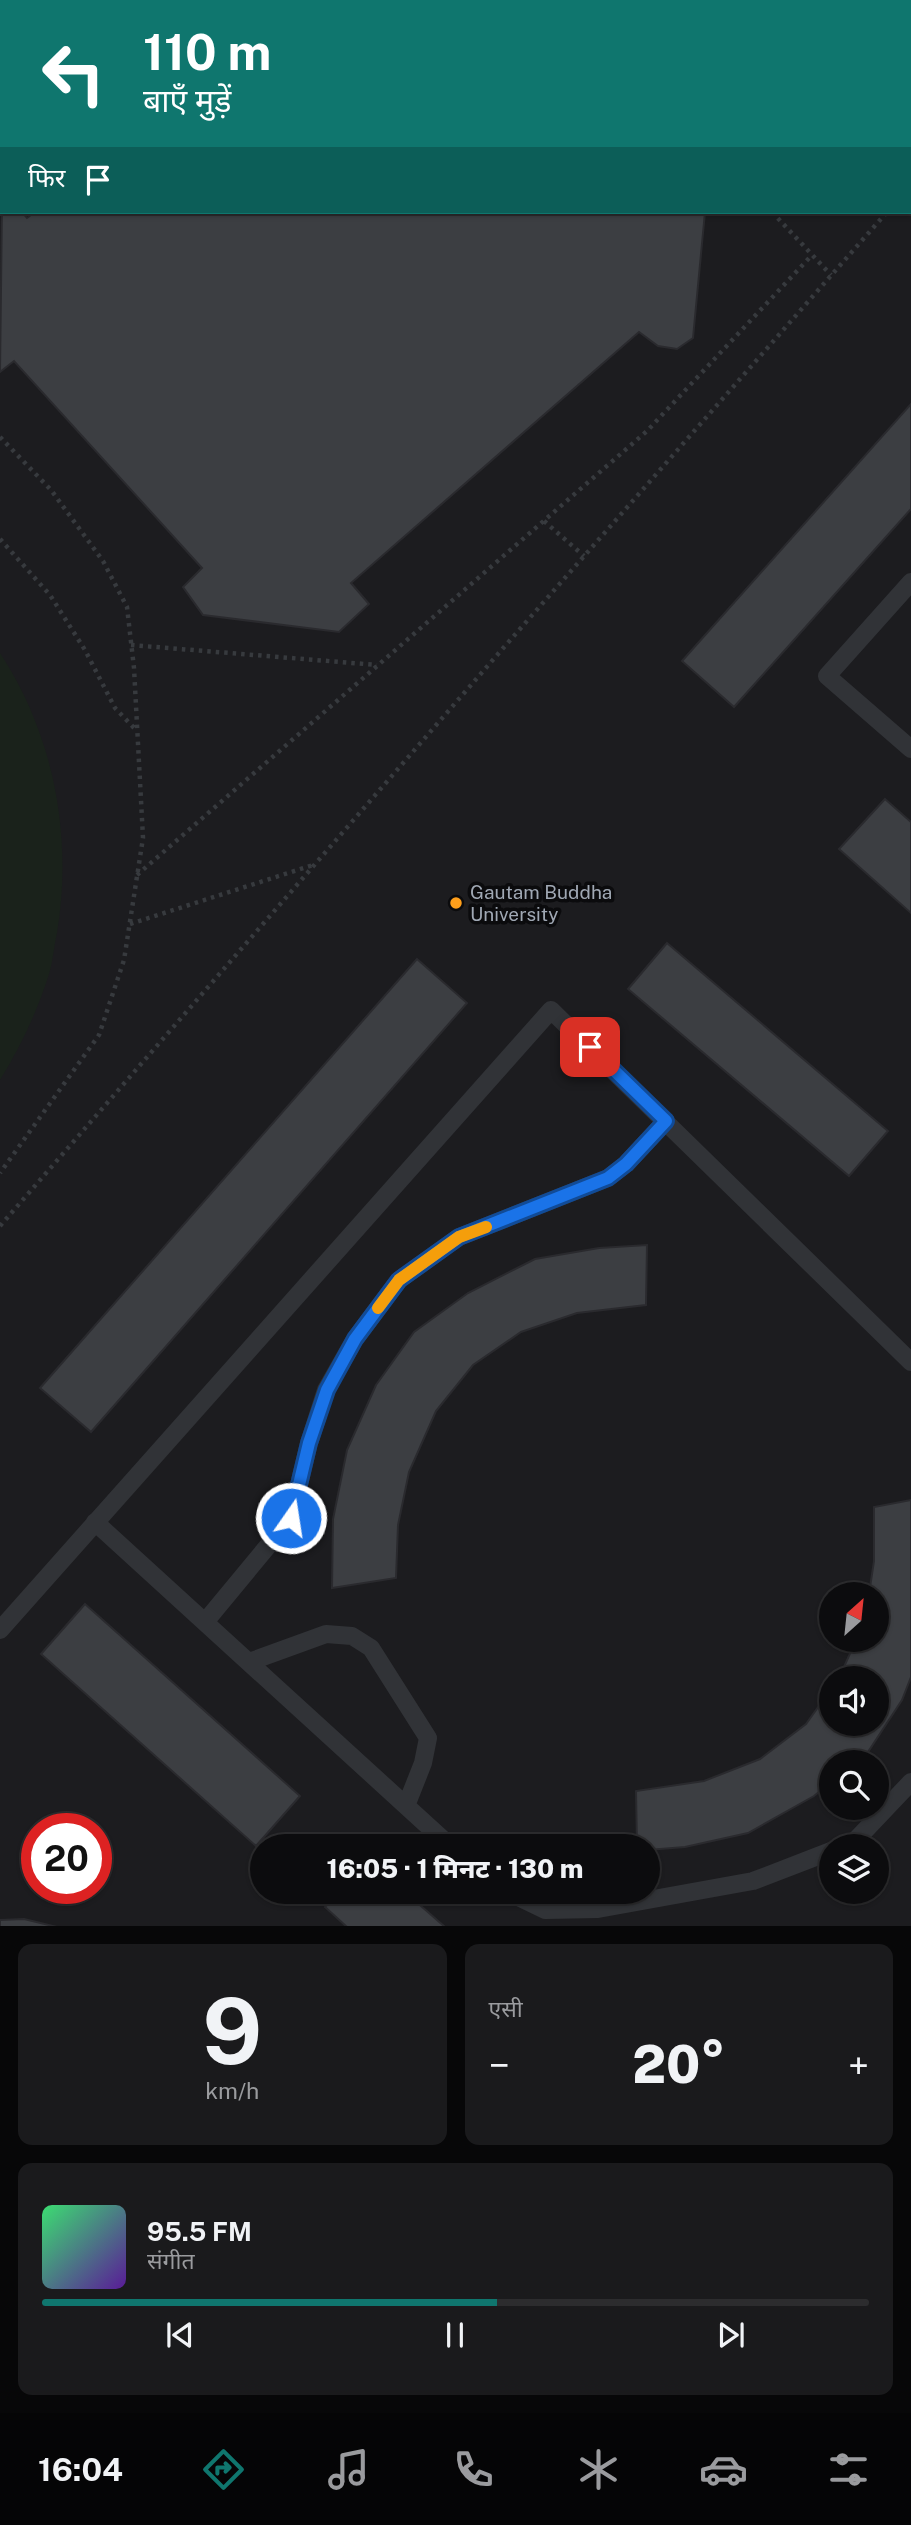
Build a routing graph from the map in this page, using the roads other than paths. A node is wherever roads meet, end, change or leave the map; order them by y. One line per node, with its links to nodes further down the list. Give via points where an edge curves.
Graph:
1 (911, 582): 2 (lane, via 827,676)
2 (911, 749)
3 (666, 1121): 4 (lane); 5 (lane, via 551,1010); 6 (lane, via 608,1178 459,1237 399,1280 355,1339 327,1390 291,1518)
4 (911, 1362)
5 (95, 1522): 6 (lane); 7 (lane)
6 (205, 1622): 8 (lane)
7 (0, 1630)
8 (249, 1662): 10 (lane); 10 (lane, via 327,1634 352,1636 371,1648 428,1738)
9 (911, 1782): 12 (lane)
10 (406, 1806): 11 (lane)
11 (437, 1834)
12 (862, 1834)
13 (819, 1856): 14 (lane, via 753,1881)
14 (660, 1898)
15 (533, 1904): 16 (lane, via 545,1910)
16 (626, 1904)

